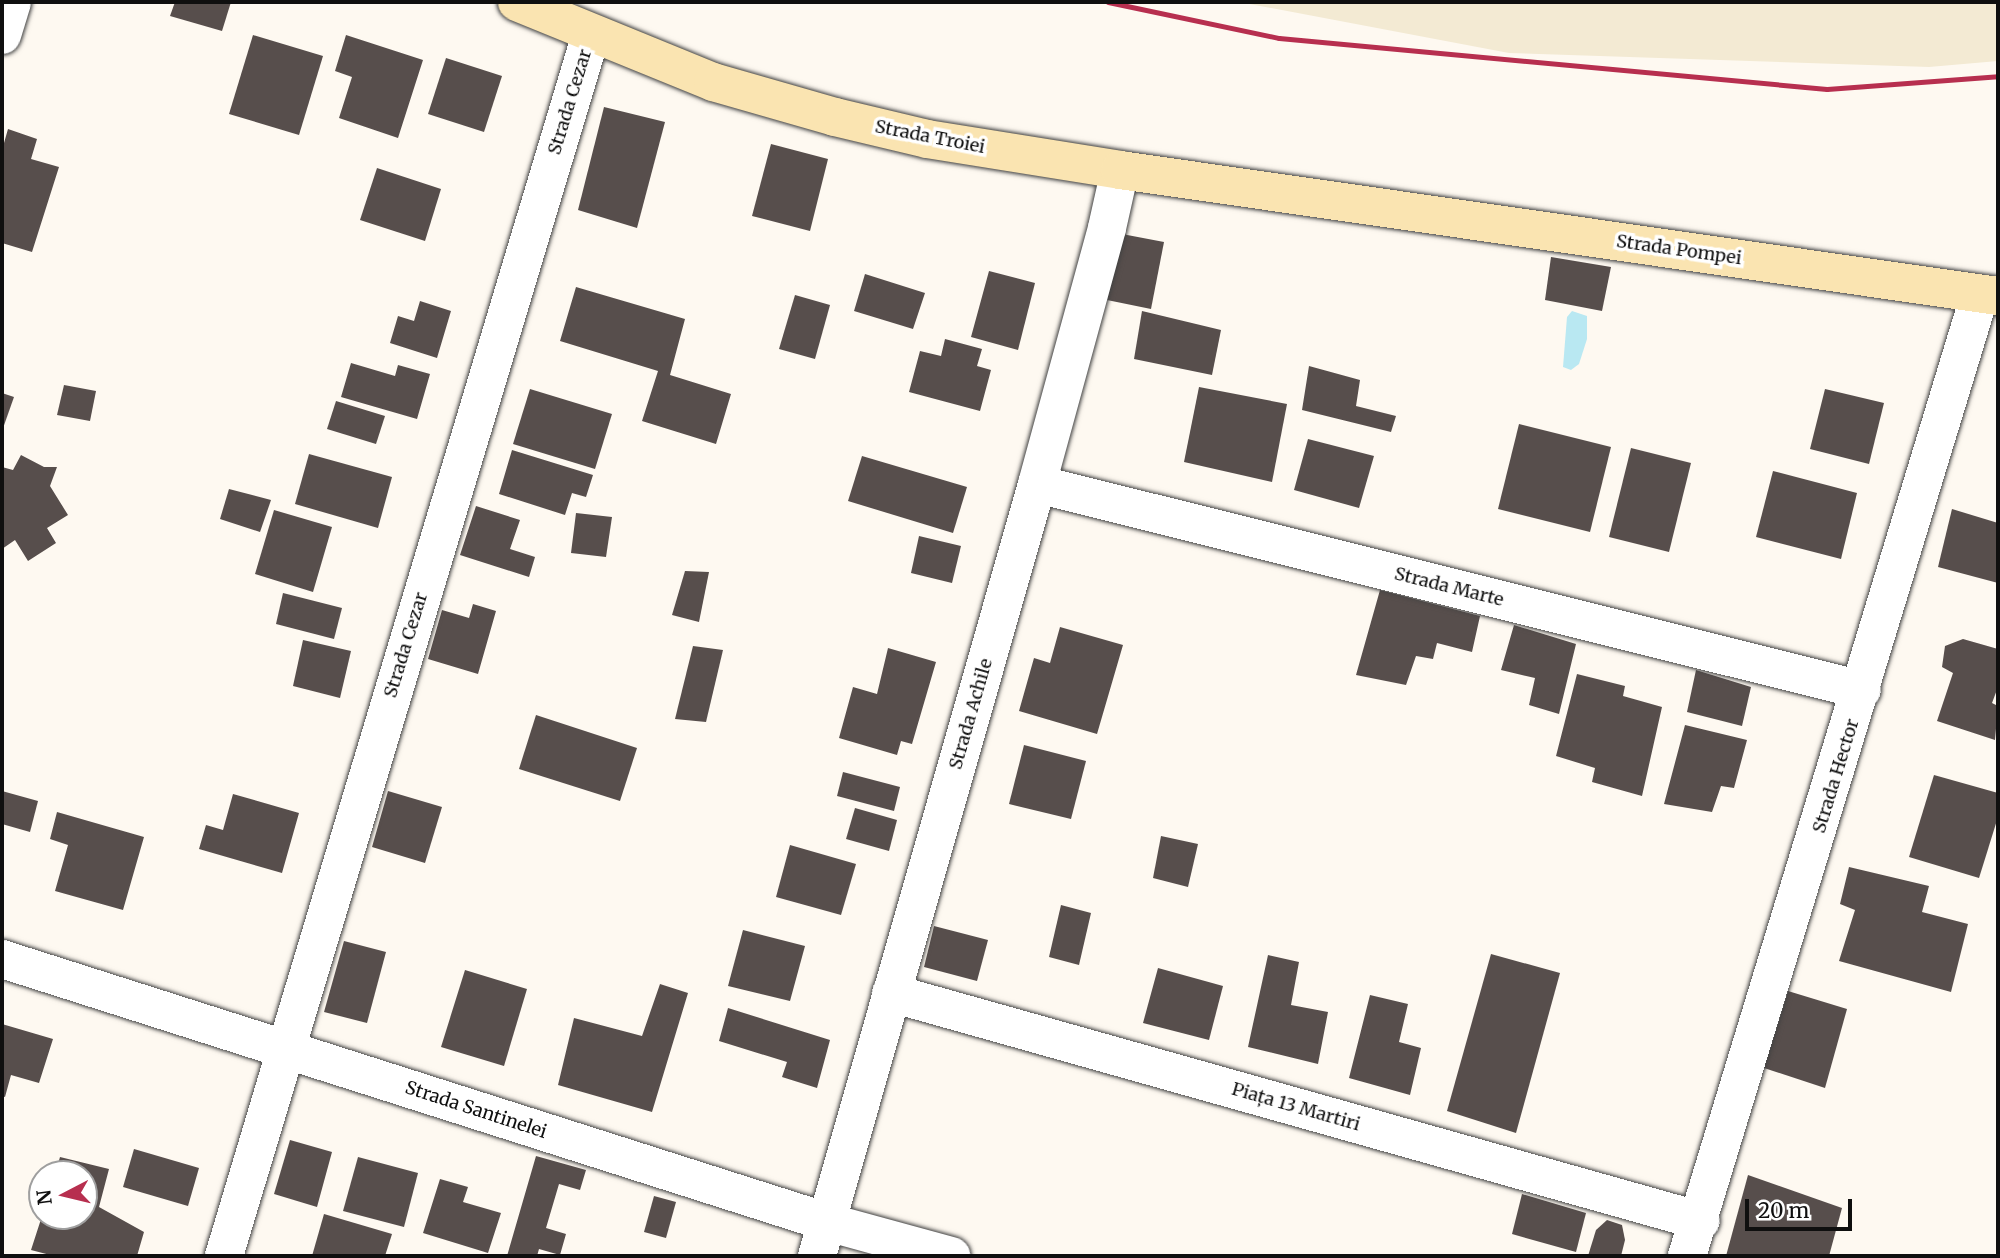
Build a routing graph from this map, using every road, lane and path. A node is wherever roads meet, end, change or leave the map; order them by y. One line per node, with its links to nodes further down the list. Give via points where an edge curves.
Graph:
1 (12, 2): 4 (street)
2 (517, 2): 3 (main road, Strada Troiei)
3 (591, 34): 5 (main road, Strada Troiei, via 713,82 835,117 927,139); 12 (street, Strada Cezar)
4 (2, 35)
5 (1120, 170): 6 (main road, Strada Troiei); 8 (street, Strada Achile)
6 (1360, 203): 7 (main road, Strada Pompei)
7 (1989, 295): 9 (street, Strada Hector)
8 (1037, 484): 9 (street, Strada Marte); 11 (street, Strada Achile)
9 (1862, 690): 13 (street, Strada Hector)
10 (2, 959): 12 (street, Strada Santinelei)
11 (891, 993): 13 (street, Piața 13 Martiri); 14 (street, Strada Achile)
12 (285, 1049): 14 (street, Strada Santinelei); 15 (street, Strada Cezar)
13 (1700, 1221): 17 (street, Strada Hector)
14 (822, 1239): 16 (street, Strada Santinelei)
15 (224, 1256)
16 (951, 1256)
17 (1687, 1256)

